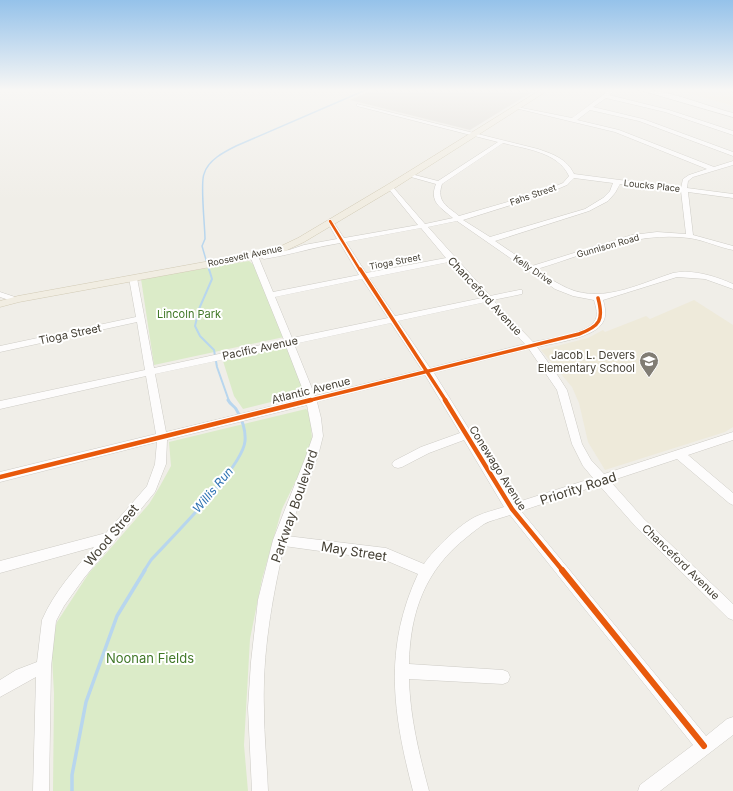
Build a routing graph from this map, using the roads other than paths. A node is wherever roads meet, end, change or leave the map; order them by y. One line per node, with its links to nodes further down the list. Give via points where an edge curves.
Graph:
1 (446, 126): 6 (street)
2 (486, 126): 6 (main road, Roosevelt Avenue)
3 (597, 126): 11 (street, via 617,131)
4 (657, 126): 9 (street)
5 (712, 126): 7 (street)
6 (474, 133): 8 (street); 12 (main road, Roosevelt Avenue)
7 (733, 133)
8 (503, 141): 13 (street, via 552,156 563,162); 15 (street)
9 (733, 154)
10 (733, 163): 11 (street)
11 (713, 169): 17 (street, via 685,180)
12 (407, 175): 15 (street); 16 (main road, Roosevelt Avenue)
13 (572, 176): 14 (street, Loucks Place); 19 (street, Fahs Street, via 565,184 541,194)
14 (617, 182): 17 (street, Loucks Place); 24 (street, via 610,196 587,210)
15 (439, 183): 19 (street, Kelly Drive, via 436,192 438,201)
16 (390, 187): 20 (main road, Roosevelt Avenue); 21 (street, Chanceford Avenue)
17 (684, 190): 18 (street, Loucks Place); 22 (street)
18 (733, 196)
19 (458, 218): 21 (street, Fahs Street); 24 (street, Kelly Drive)
20 (330, 221): 23 (street, Conewago Avenue); 26 (main road, Roosevelt Avenue, via 282,249)
21 (423, 226): 23 (street, Fahs Street); 28 (street, Chanceford Avenue)
22 (690, 236): 25 (street, Gunnison Road); 29 (street, Gunnison Road, via 657,234 632,237)
23 (342, 240): 27 (street, Fahs Street); 30 (street, Conewago Avenue)
24 (489, 240): 29 (street, Kelly Drive)
25 (733, 248)
26 (254, 256): 31 (main road, Roosevelt Avenue); 35 (street, Parkway Boulevard)
27 (264, 257)
28 (451, 259): 30 (street, Tioga Street); 37 (street, Chanceford Avenue)
29 (531, 269): 36 (street, Kelly Drive, via 574,295)
30 (364, 276): 35 (street, Tioga Street); 40 (street, Conewago Avenue)
31 (133, 278): 38 (main road, Roosevelt Avenue); 41 (street, Wood Street)
32 (733, 287): 36 (street, Kelly Drive, via 714,279 684,274)
33 (519, 292): 37 (street, Pacific Avenue)
34 (0, 294): 38 (street)
35 (270, 294): 42 (street, Parkway Boulevard)
36 (598, 298): 43 (street, Atlantic Avenue, via 602,318 598,325 579,334)
37 (488, 299): 40 (street, Pacific Avenue); 43 (street, Chanceford Avenue)
38 (15, 300): 39 (main road, Roosevelt Avenue)
39 (0, 304)
40 (392, 319): 42 (street, Pacific Avenue); 46 (street, Conewago Avenue)
41 (140, 320): 44 (street, Tioga Street); 45 (street, Wood Street)
42 (290, 342): 45 (street, Pacific Avenue); 47 (street, Parkway Boulevard)
43 (532, 347): 46 (street, Atlantic Avenue); 55 (street, Chanceford Avenue, via 562,390 577,444 587,463)
44 (0, 349)
45 (150, 372): 48 (street, Pacific Avenue); 51 (street, Wood Street)
46 (428, 372): 47 (street, Atlantic Avenue); 49 (street, Conewago Avenue)
47 (311, 399): 51 (street, Atlantic Avenue); 59 (street, Parkway Boulevard, via 318,436)
48 (0, 405)
49 (466, 435): 53 (street, via 425,450); 57 (street, Conewago Avenue)
50 (733, 436): 52 (street, Priority Road)
51 (162, 437): 54 (street, Atlantic Avenue); 58 (street, Wood Street, via 162,460 157,478 151,489)
52 (679, 454): 55 (street, Priority Road); 56 (street)
53 (398, 464)
54 (0, 477)
55 (601, 480): 57 (street, Priority Road); 62 (street, Chanceford Avenue, via 640,523)
56 (733, 500)
57 (512, 509): 61 (street, Priority Road, via 480,520 456,537); 68 (street, Conewago Avenue)
58 (110, 537): 60 (street); 63 (street, Wood Street, via 79,574 48,620)
59 (279, 540): 61 (street, May Street, via 386,554); 70 (street, Parkway Boulevard, via 265,600 258,662 256,708)
60 (0, 568)
61 (426, 571): 64 (street, Priority Road, via 412,602 405,629)
62 (733, 613)
63 (44, 667): 66 (street, via 24,673); 69 (street, Wood Street)
64 (402, 671): 65 (street); 71 (street, Priority Road, via 406,730)
65 (503, 677)
66 (0, 689)
67 (733, 725): 68 (street)
68 (704, 746): 72 (street)
69 (41, 791)
70 (260, 791)
71 (421, 791)
72 (646, 791)

